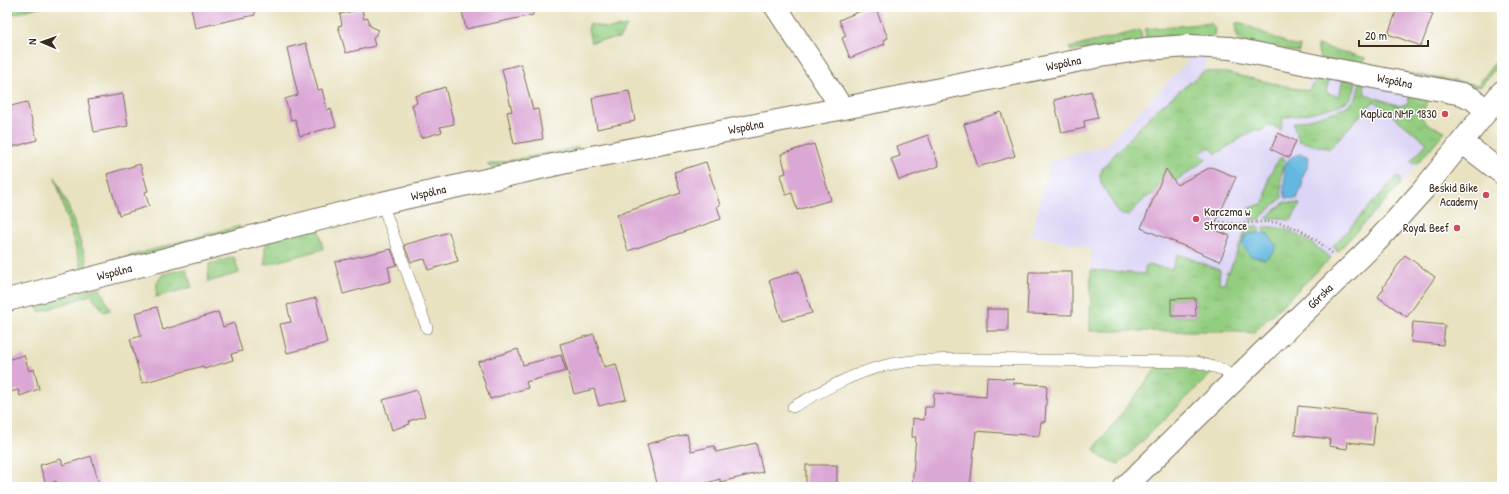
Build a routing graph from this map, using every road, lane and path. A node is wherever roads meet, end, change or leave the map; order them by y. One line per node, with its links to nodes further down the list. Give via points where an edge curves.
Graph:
1 (776, 7): 3 (street)
2 (1502, 92): 4 (street, Górska)
3 (842, 108): 4 (street, Wspólna, via 1100,56 1144,49 1190,46 1230,48 1462,94); 7 (street, Wspólna, via 571,161)
4 (1487, 111): 5 (street, Górska)
5 (1462, 142): 6 (street); 12 (street, Górska, via 1378,240)
6 (1502, 173)
7 (382, 203): 10 (street, Wspólna); 11 (lane)
8 (1216, 221): 9 (path, via 1226,224 1285,224 1307,234)
9 (1336, 256)
10 (7, 300)
11 (426, 328)
12 (1237, 379): 13 (lane, via 1221,369 1196,362 954,359 915,361 884,366 856,375); 14 (street, Górska)
13 (793, 407)
14 (1125, 487)

